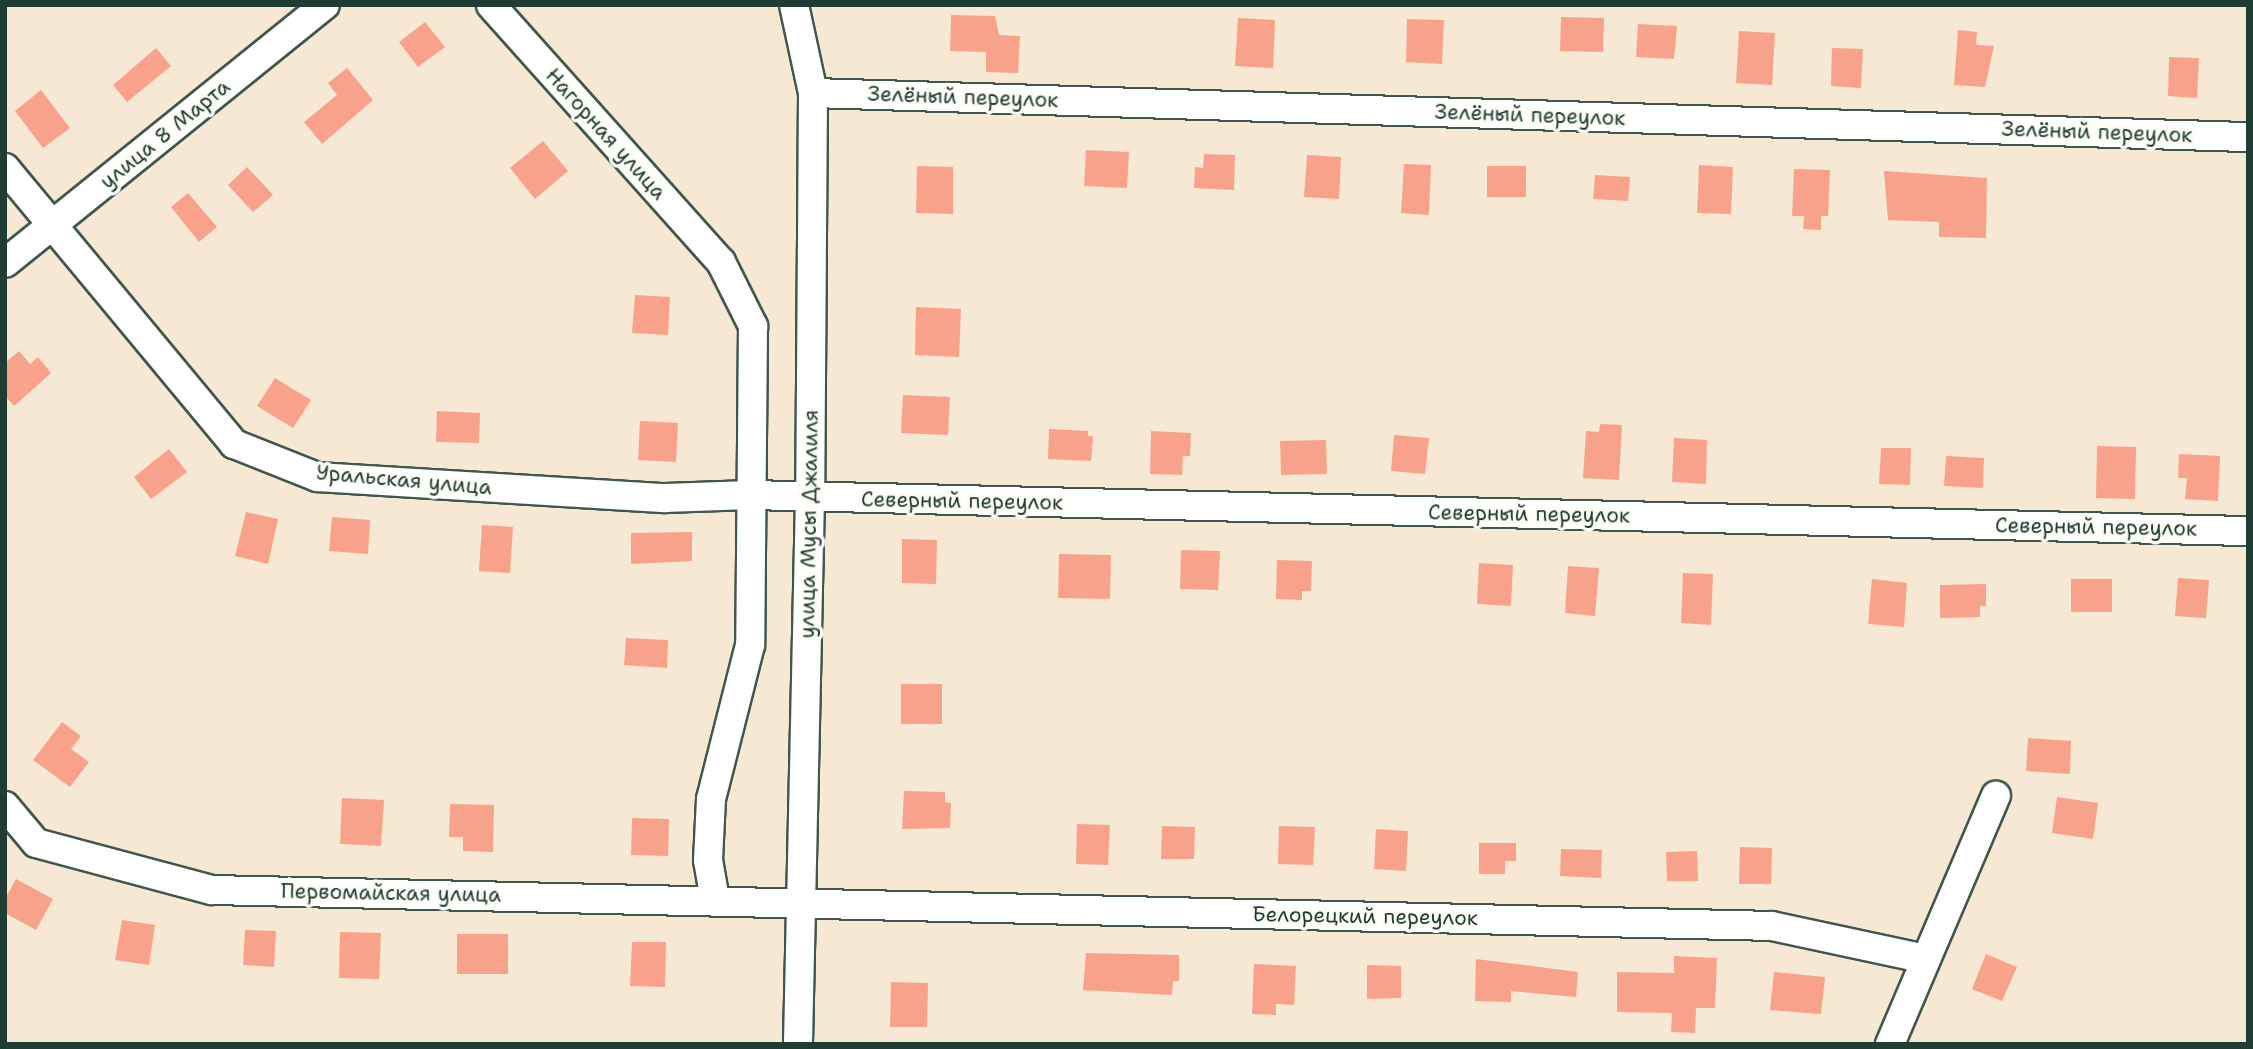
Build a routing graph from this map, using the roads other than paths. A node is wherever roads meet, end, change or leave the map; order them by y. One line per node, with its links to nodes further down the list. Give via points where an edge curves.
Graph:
1 (325, 5): 7 (street, улица 8 Марта)
2 (491, 5): 9 (street, Нагорная улица, via 721,262 753,326)
3 (794, 5): 4 (street, улица Мусы Джалиля)
4 (813, 93): 5 (street, Зелёный переулок); 10 (street, улица Мусы Джалиля)
5 (2248, 136)
6 (5, 168): 7 (street, Уральская улица)
7 (50, 227): 8 (street, улица 8 Марта); 9 (street, Уральская улица, via 234,444 317,477 665,498)
8 (5, 263)
9 (750, 495): 10 (street, Уральская улица); 14 (street, Нагорная улица, via 750,645 711,799 708,860)
10 (810, 498): 11 (street, Северный переулок); 15 (street, улица Мусы Джалиля)
11 (2248, 531)
12 (1996, 796): 16 (street)
13 (5, 806): 14 (street, Первомайская улица, via 36,843 212,890)
14 (715, 900): 15 (street, Первомайская улица)
15 (801, 902): 16 (street, Белорецкий переулок, via 1772,926); 17 (street, улица Мусы Джалиля)
16 (1926, 959): 18 (street)
17 (798, 1044)
18 (1890, 1044)

